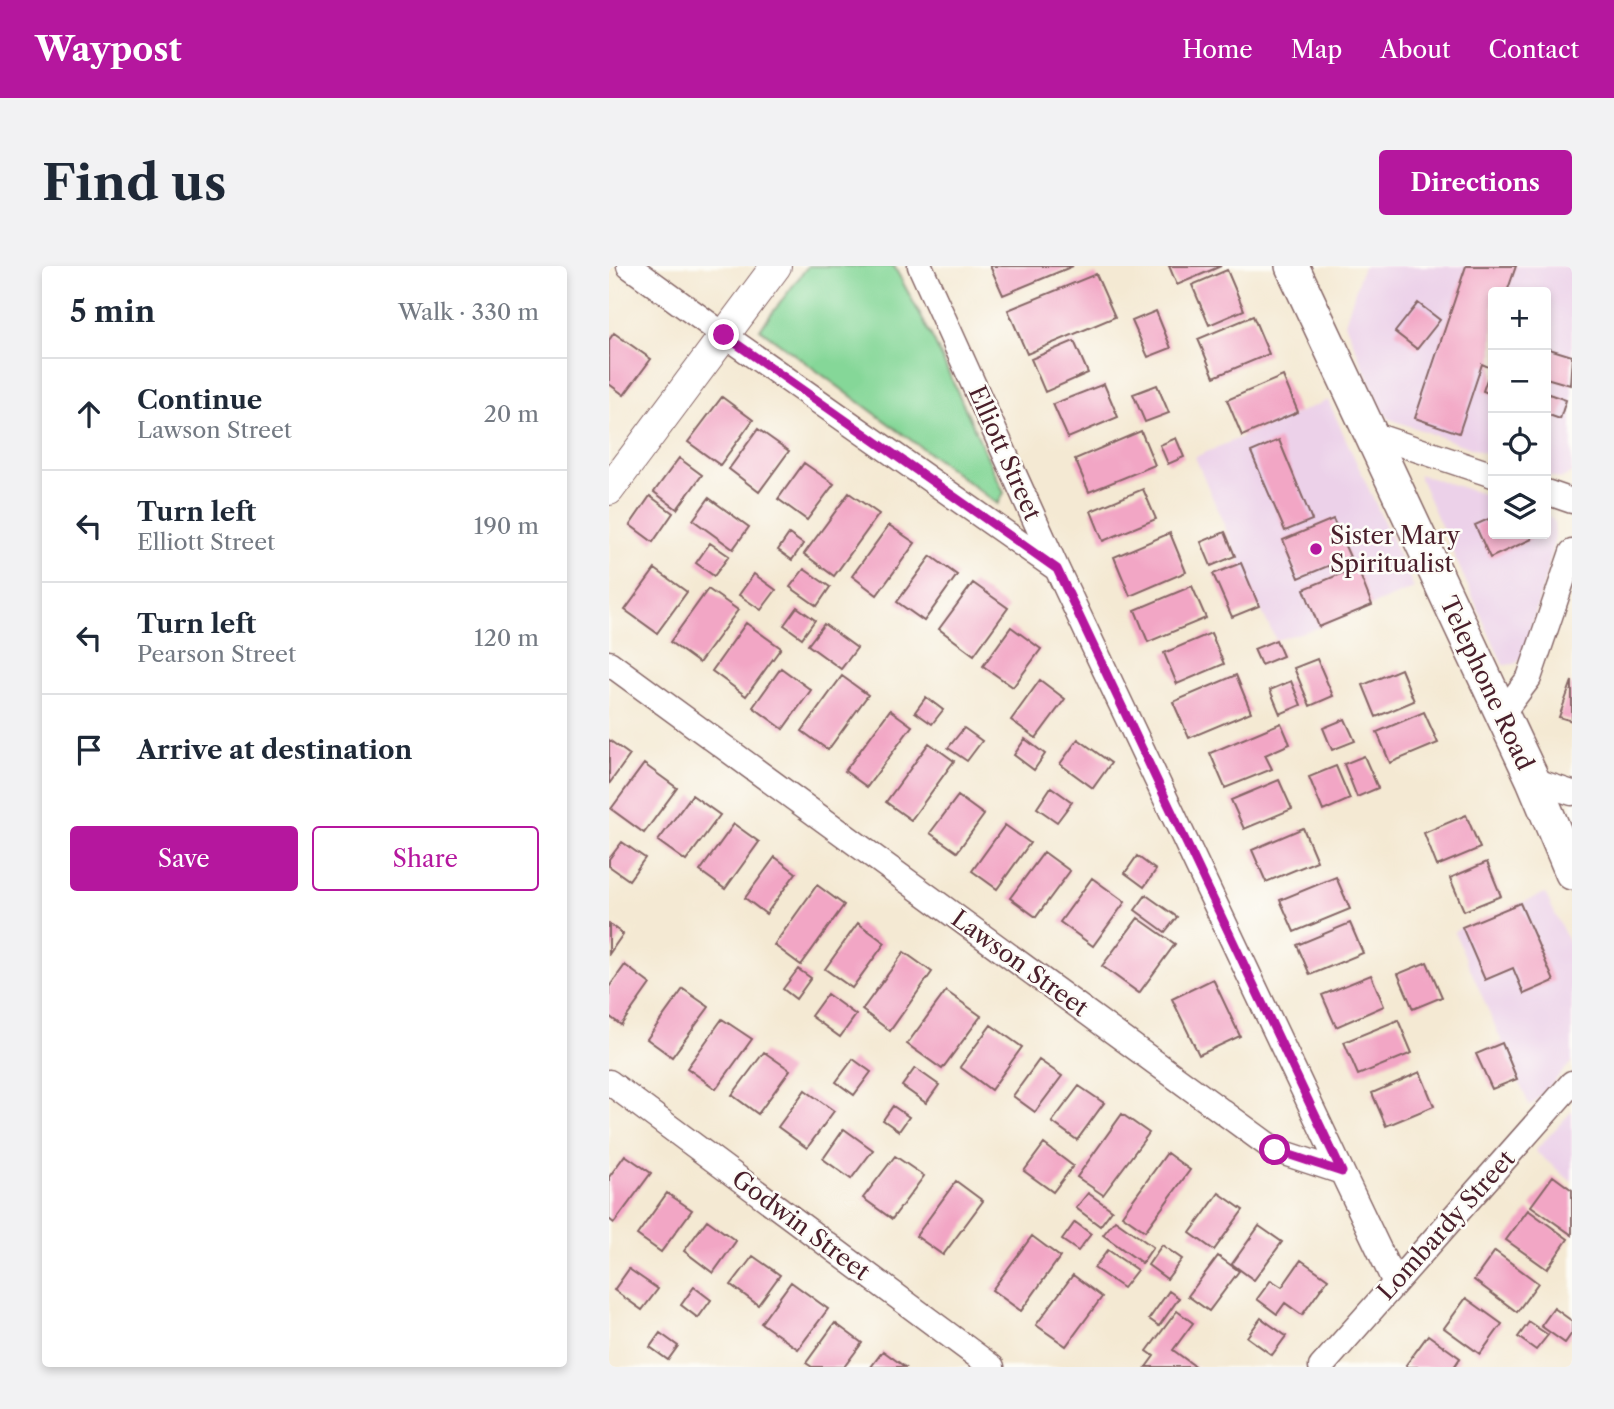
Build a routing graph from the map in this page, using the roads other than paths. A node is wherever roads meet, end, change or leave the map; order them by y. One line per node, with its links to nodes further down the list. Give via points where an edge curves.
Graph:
1 (629, 266): 5 (street)
2 (776, 266): 5 (street)
3 (920, 266): 12 (street, Elliott Street)
4 (1292, 266): 6 (main road, Telephone Road)
5 (724, 335): 8 (street); 12 (street)
6 (1368, 433): 7 (street); 14 (main road, Telephone Road)
7 (1488, 473)
8 (609, 490)
9 (1551, 494): 10 (street)
10 (1572, 501)
11 (1572, 552): 14 (street, via 1529,678)
12 (1057, 569): 20 (street, Elliott Street)
13 (609, 663): 20 (street, Lawson Street, via 1275,1150)
14 (1501, 715): 15 (main road, Telephone Road)
15 (1532, 780): 16 (street); 17 (main road, Telephone Road)
16 (1572, 793)
17 (1572, 873)
18 (609, 1082): 22 (street, Godwin Street)
19 (1572, 1083): 21 (street, Lombardy Street)
20 (1342, 1172): 21 (street)
21 (1395, 1283): 23 (street, Lombardy Street)
22 (992, 1367)
23 (1321, 1367)

